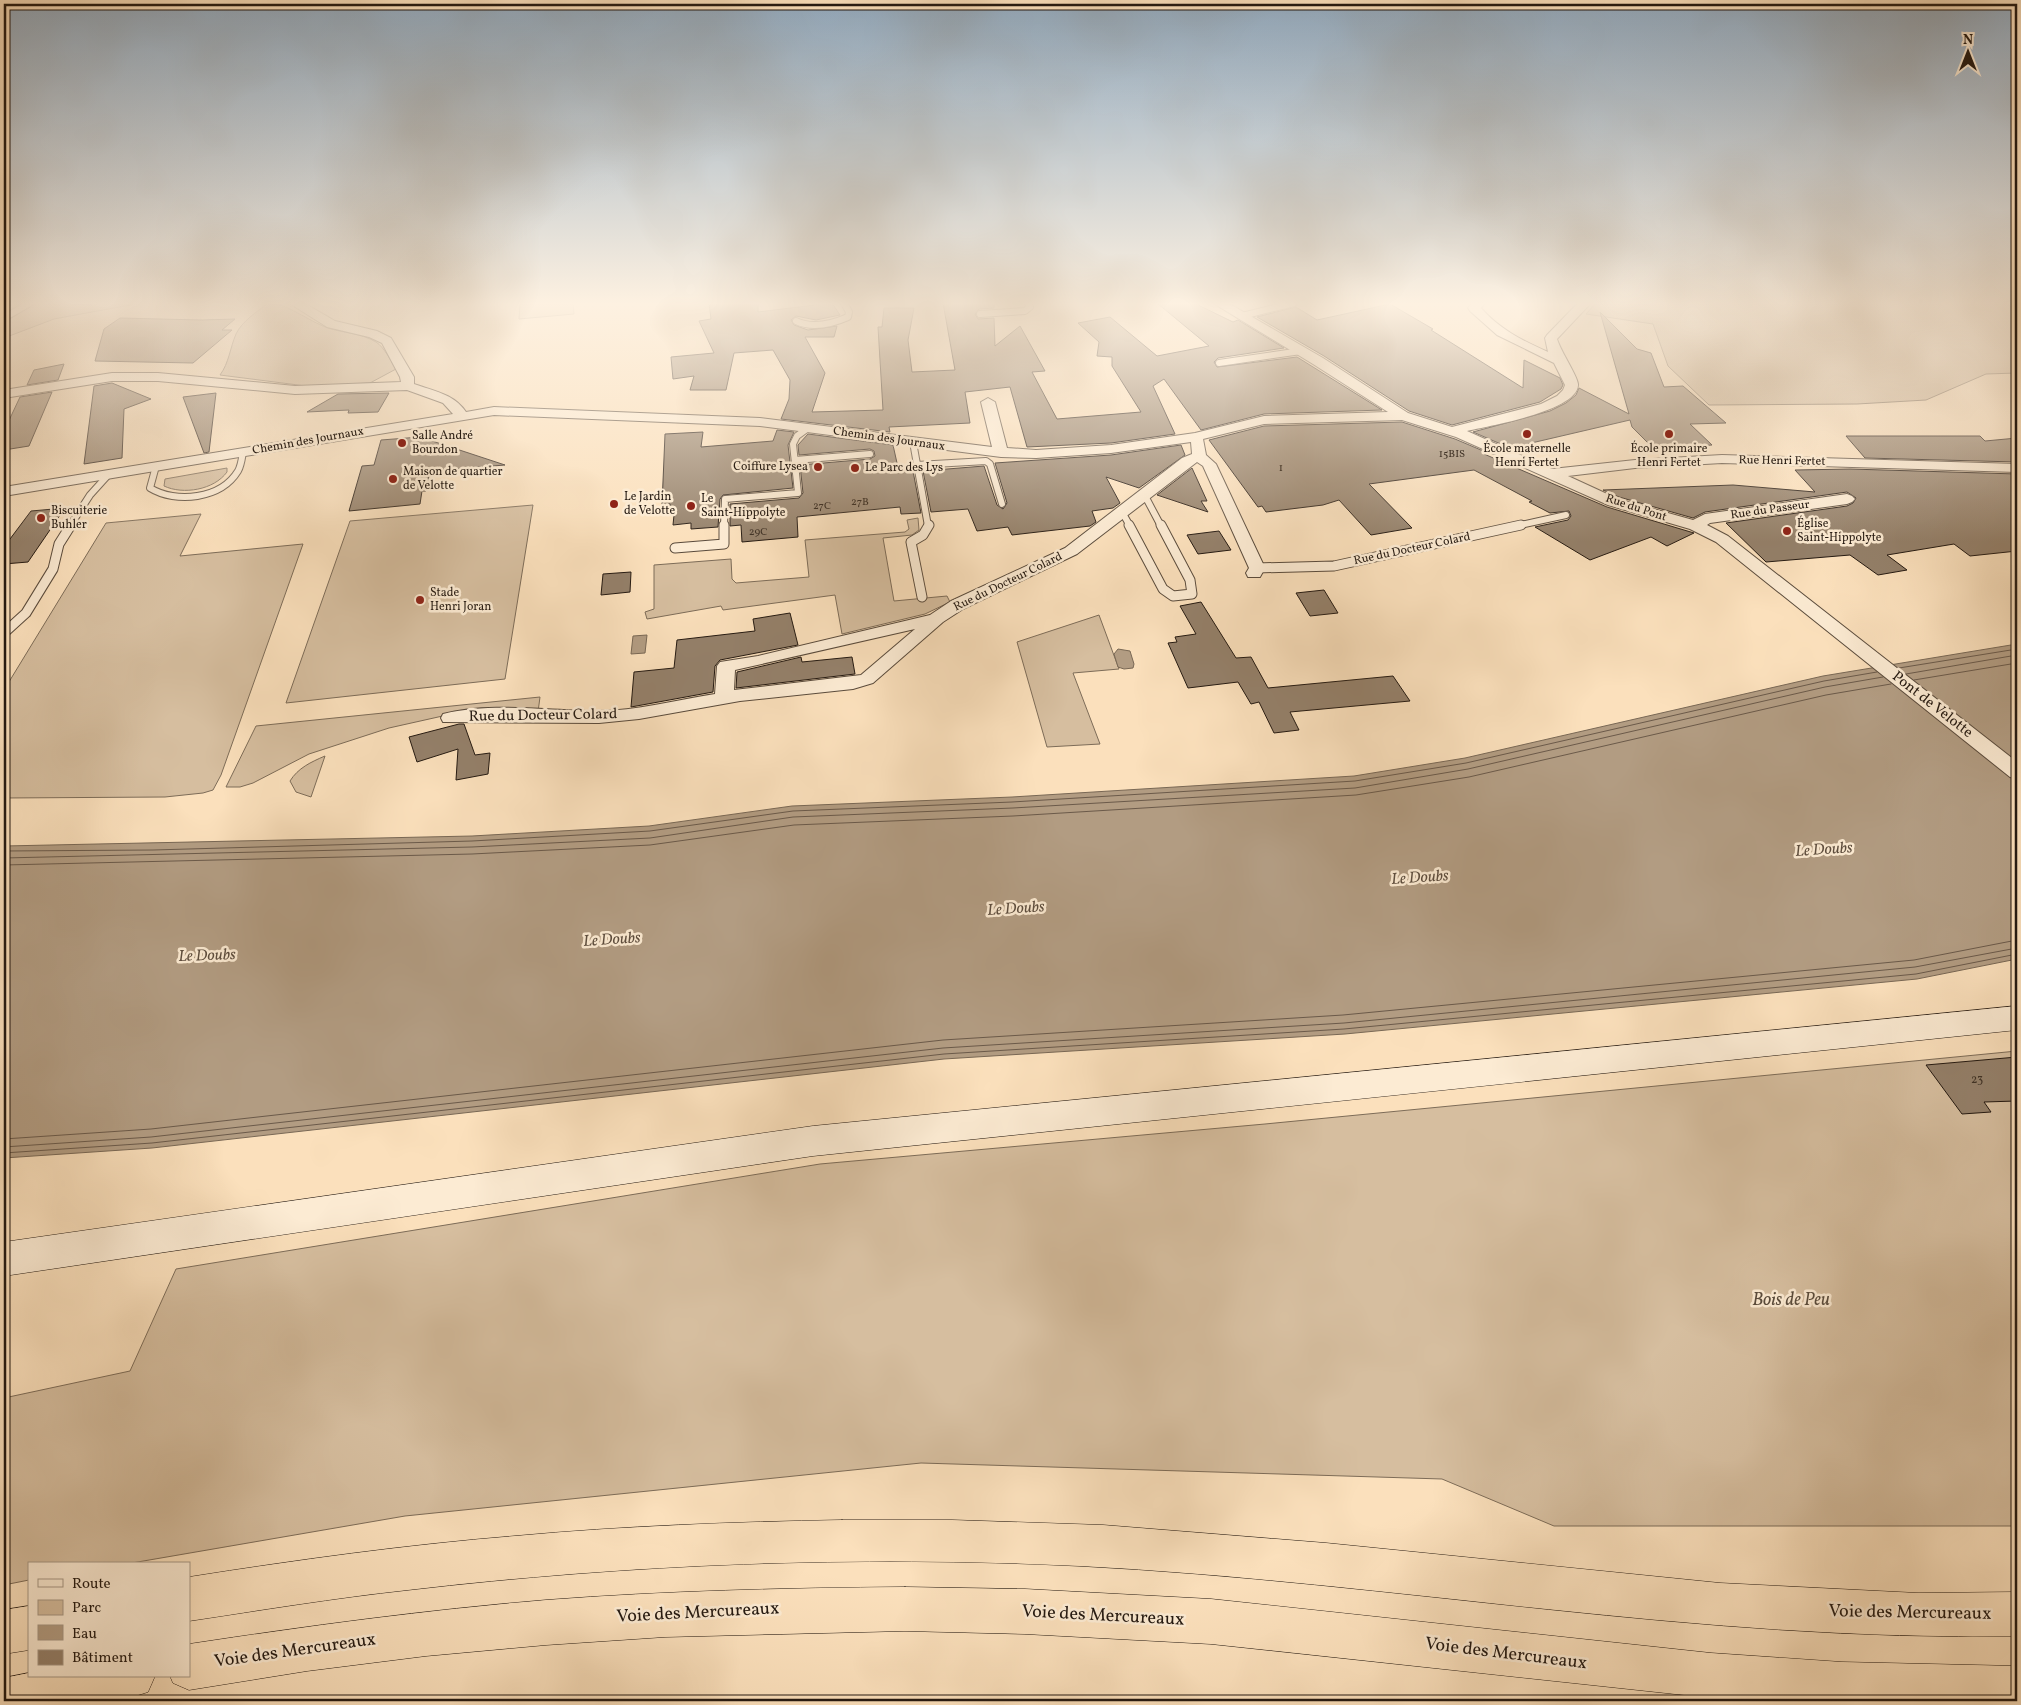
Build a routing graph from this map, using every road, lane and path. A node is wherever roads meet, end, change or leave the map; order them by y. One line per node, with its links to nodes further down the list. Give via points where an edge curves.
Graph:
1 (77, 383): 7 (street)
2 (217, 383): 6 (street, via 296,390)
3 (408, 383): 6 (street)
4 (1351, 383): 10 (street)
5 (1573, 383): 12 (street, via 1571,392 1546,407)
6 (408, 386): 9 (street, via 448,400)
7 (4, 394)
8 (988, 402): 16 (street)
9 (460, 414): 11 (street, Chemin des Journaux, via 518,410 760,422); 15 (street, Chemin des Journaux)
10 (1403, 416): 12 (street, Rue du Pont); 13 (street, Chemin des Journaux, via 1264,420)
11 (808, 428): 14 (street, Chemin des Journaux); 19 (lane, via 797,436 793,444)
12 (1451, 431): 24 (street, Rue du Pont)
13 (1194, 437): 16 (street, Chemin des Journaux, via 1112,449); 18 (street, Rue du Docteur Colard, via 1198,442)
14 (913, 442): 16 (street, Chemin des Journaux); 20 (lane)
15 (243, 452): 21 (street, Chemin des Journaux); 21 (lane, via 238,470 226,484 192,495 171,496 150,488)
16 (1001, 453)
17 (870, 454): 19 (lane)
18 (1199, 456): 26 (street, Rue du Docteur Colard, via 1187,461); 33 (street, Rue du Docteur Colard, via 1209,464)
19 (795, 460): 32 (lane, via 798,493 724,499 724,544)
20 (917, 465): 28 (lane, via 986,461 990,464); 34 (lane, via 929,525 923,535 911,542)
21 (156, 466): 23 (street, Chemin des Journaux)
22 (2017, 468): 24 (street, Rue Henri Fertet, via 1722,459 1635,464)
23 (109, 474): 25 (street, Chemin des Journaux); 36 (lane, via 90,495 59,544 53,569 26,613)
24 (1548, 475): 31 (street, Rue du Pont, via 1613,502)
25 (4, 492)
26 (1144, 494): 29 (street, Rue du Docteur Colard); 29 (lane, via 1190,580 1192,594 1173,596 1163,589)
27 (1847, 499): 31 (street, Rue du Passeur, via 1705,519)
28 (1002, 504)
29 (1122, 512): 35 (street, Rue du Docteur Colard, via 1071,551 957,605)
30 (1566, 515): 33 (lane, Rue du Docteur Colard, via 1334,566)
31 (1696, 526): 37 (street, Rue du Pont, via 1722,539)
32 (675, 548)
33 (1255, 571)
34 (922, 597)
35 (937, 618): 38 (street, Rue du Docteur Colard, via 899,655 867,679); 38 (street, Rue du Docteur Colard, via 726,666)
36 (4, 633)
37 (1846, 639): 40 (street, Pont de Velotte)
38 (724, 699): 39 (street, Rue du Docteur Colard, via 599,717 488,715)
39 (450, 718)
40 (2017, 772)
41 (2017, 1018): 42 (main road, via 813,1141)
42 (4, 1259)
43 (190, 1599): 44 (highway, Voie des Mercureaux, via 318,1579 571,1552 736,1543 903,1541 1067,1544 1232,1556 1636,1598 1824,1612)
44 (2017, 1614)
45 (28, 1628): 46 (highway)
46 (4, 1632)
47 (190, 1666): 49 (highway, Voie des Mercureaux, via 388,1638 562,1621 730,1611 899,1608 1149,1617 1321,1632 1761,1680 1849,1686)
48 (122, 1678): 50 (highway)
49 (2017, 1689)
50 (4, 1701)

